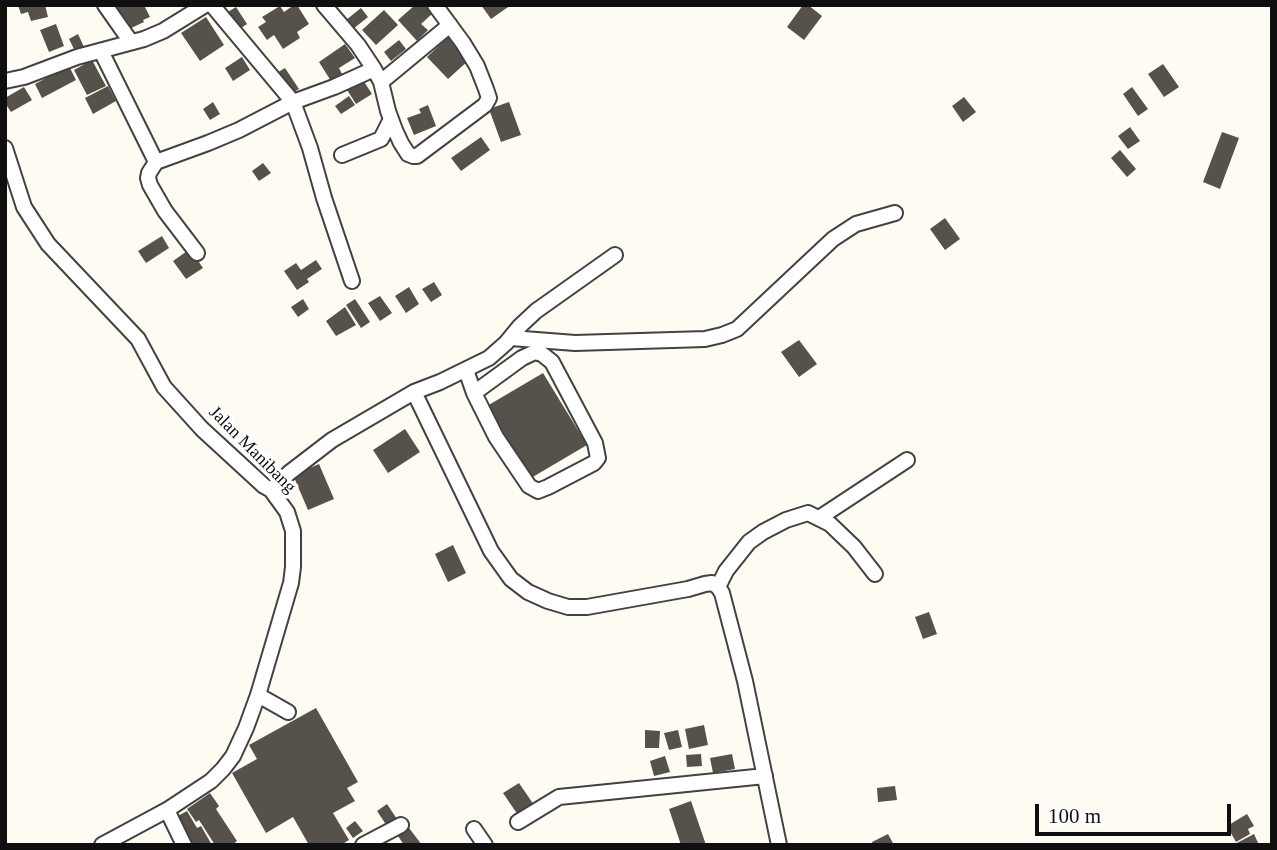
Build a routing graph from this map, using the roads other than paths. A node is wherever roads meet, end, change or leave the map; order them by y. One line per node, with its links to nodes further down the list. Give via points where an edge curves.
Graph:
1 (105, 5): 7 (street)
2 (205, 5): 7 (street, via 163,32)
3 (212, 5): 11 (street)
4 (324, 5): 9 (street)
5 (435, 5): 6 (street)
6 (450, 25): 9 (street); 12 (street, via 477,66 489,98 485,105 417,156 408,154)
7 (131, 42): 8 (street)
8 (101, 51): 10 (street); 15 (street)
9 (377, 75): 11 (street); 12 (street)
10 (5, 81)
11 (293, 102): 15 (street, via 239,130); 19 (street)
12 (391, 119): 14 (street, via 381,138)
13 (5, 148): 25 (street, Jalan Manibang, via 24,207 48,244 138,339 164,387 202,429)
14 (342, 155)
15 (156, 162): 17 (street, via 149,173 150,185)
16 (895, 213): 20 (street, via 856,224 833,239 737,329 722,335 575,343)
17 (197, 253)
18 (615, 255): 20 (street, via 536,311)
19 (352, 281)
20 (511, 338): 21 (street, via 489,358)
21 (466, 370): 22 (street); 23 (street)
22 (414, 392): 25 (street, via 332,440); 28 (street, via 491,551 511,579 528,592 568,607 587,607 705,584)
23 (474, 393): 23 (street, via 522,358 542,354 552,362 595,443 598,458 538,491 529,486 496,437)
24 (907, 460): 26 (street)
25 (271, 490): 29 (street, Jalan Manibang, via 287,512 293,531 293,567)
26 (819, 518): 27 (street, via 854,547); 28 (street, via 800,514 763,532 737,555)
27 (875, 574)
28 (718, 587): 31 (street, via 746,681)
29 (258, 695): 30 (street); 32 (street, Jalan Manibang, via 223,769)
30 (288, 712)
31 (765, 776): 33 (street, via 559,797); 40 (street)
32 (167, 810): 36 (street, Jalan Manibang); 37 (street)
33 (519, 822)
34 (401, 825): 38 (street)
35 (474, 829): 39 (street)
36 (103, 845)
37 (184, 845)
38 (363, 845)
39 (485, 845)
40 (779, 845)

